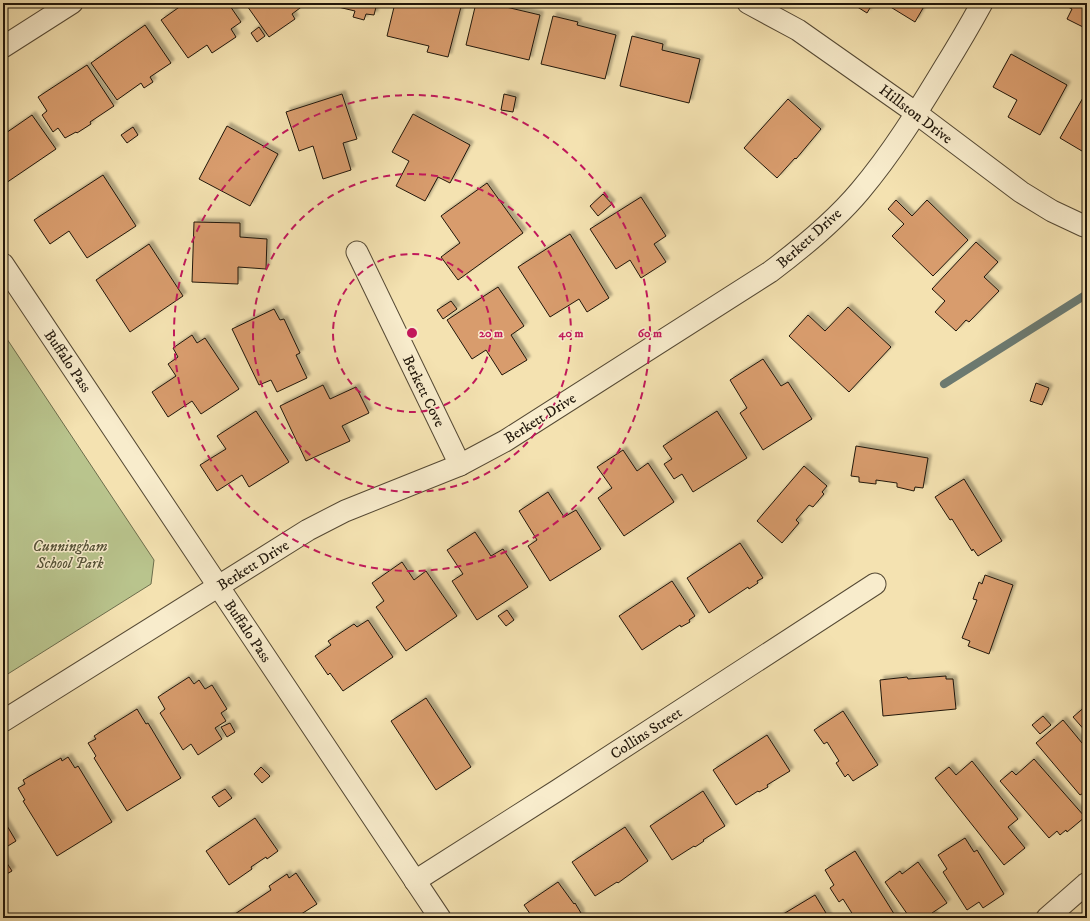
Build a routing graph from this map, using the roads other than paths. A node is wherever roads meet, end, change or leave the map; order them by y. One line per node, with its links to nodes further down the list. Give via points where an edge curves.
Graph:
1 (72, 3): 4 (street)
2 (748, 3): 5 (street, Hillston Drive, via 798,30)
3 (982, 3): 5 (street, Berkett Drive)
4 (3, 47)
5 (916, 113): 6 (street, Hillston Drive, via 1021,192); 9 (street, Berkett Drive, via 860,191 796,253 737,294 505,441)
6 (1084, 226)
7 (357, 252): 9 (street, Berkett Cove)
8 (3, 264): 11 (street, Buffalo Pass)
9 (460, 465): 11 (street, Berkett Drive, via 339,514 308,530)
10 (875, 584): 13 (street, Collins Street)
11 (219, 586): 12 (street, Berkett Drive); 13 (street, Buffalo Pass)
12 (3, 721)
13 (415, 881): 15 (street, Buffalo Pass)
14 (1087, 884): 16 (street)
15 (440, 918)
16 (1047, 918)

